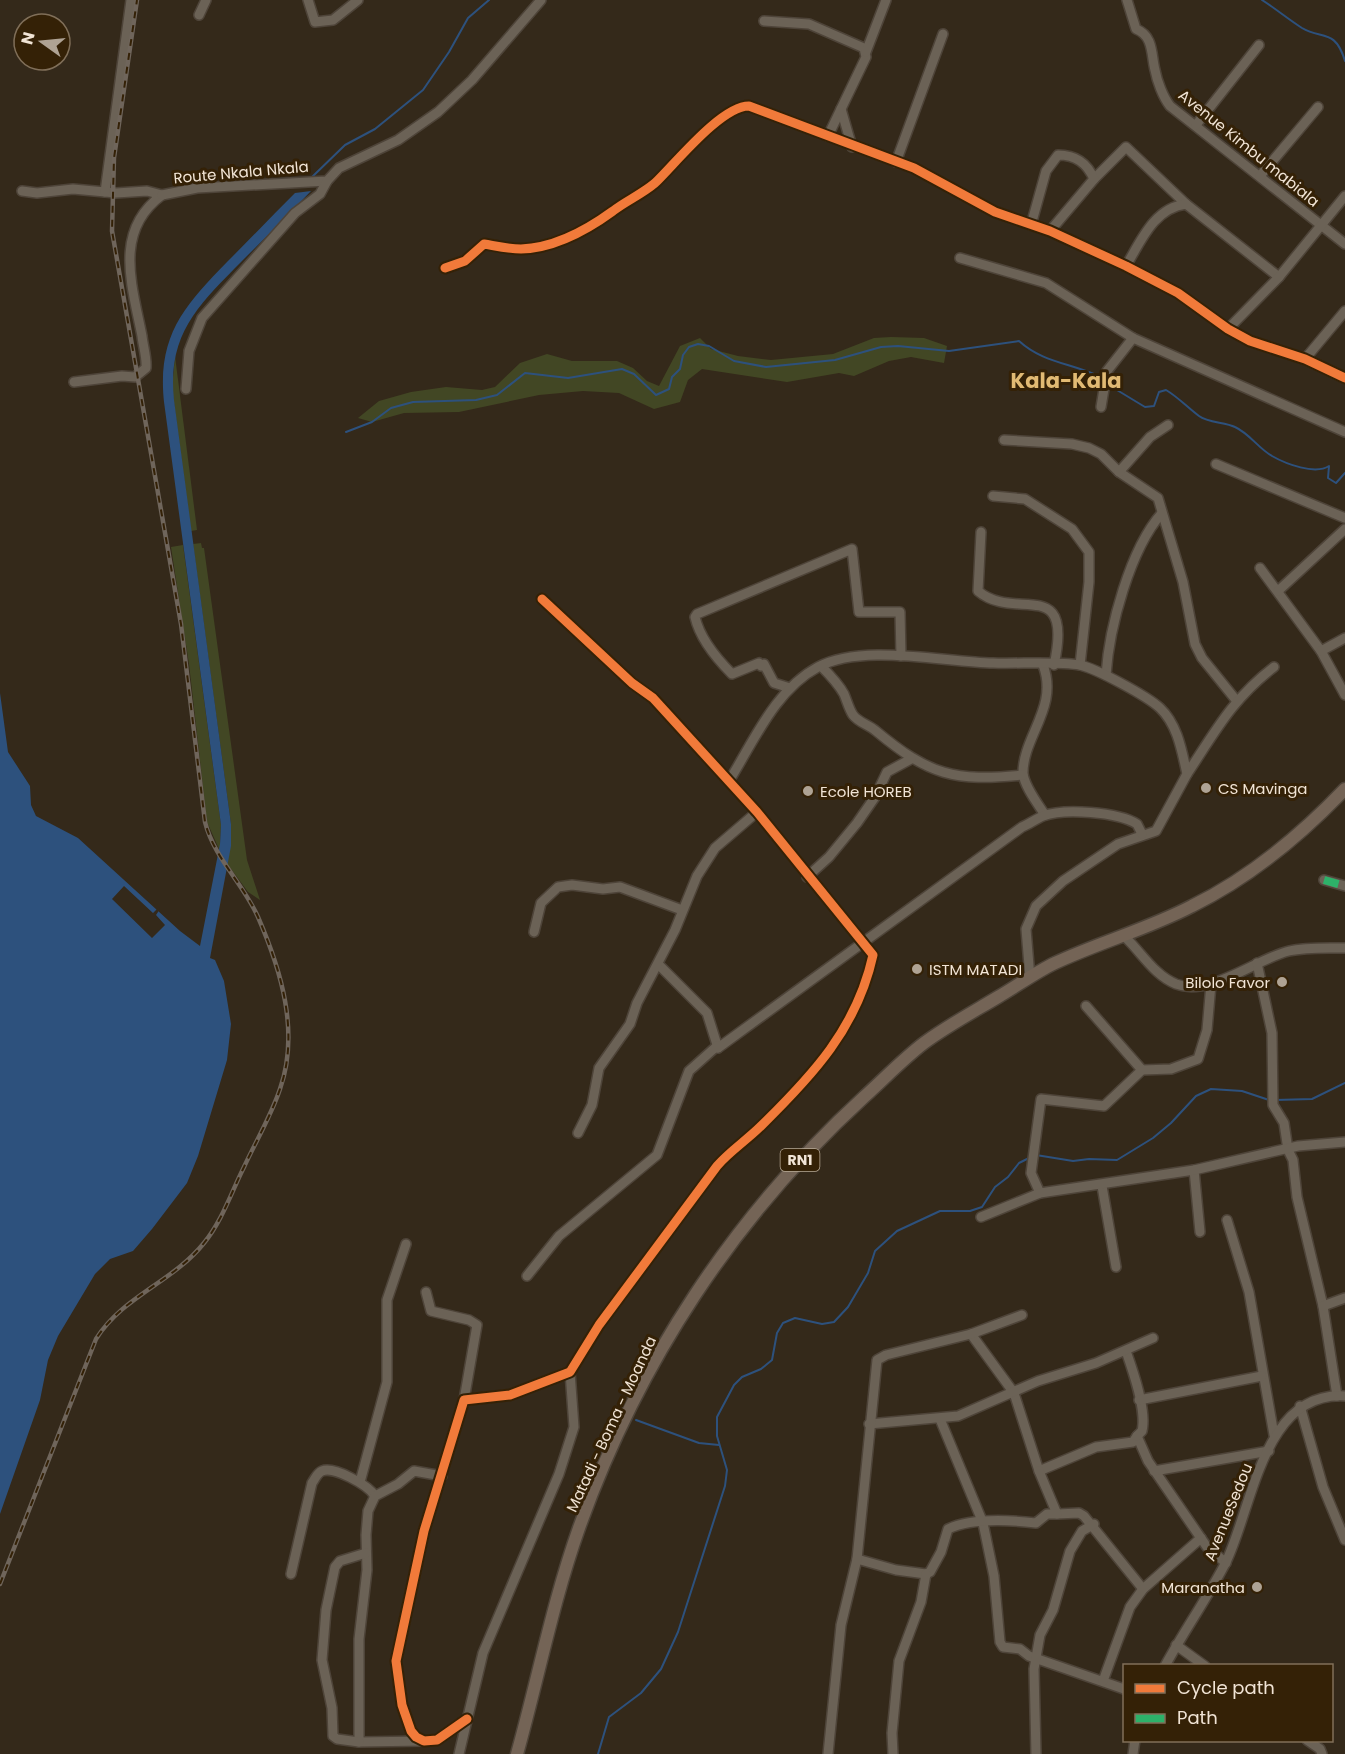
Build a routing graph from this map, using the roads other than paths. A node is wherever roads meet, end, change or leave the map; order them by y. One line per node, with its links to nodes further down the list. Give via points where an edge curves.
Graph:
1 (131, 0): 23 (street)
2 (206, 0): 8 (street)
3 (308, 0): 4 (street, via 315,22 333,20)
4 (358, 0)
5 (541, 0): 21 (street, Route Nkala Nkala, via 472,80 438,112 398,140 339,168)
6 (886, 0): 12 (street)
7 (1127, 0): 15 (street, Avenue Kimbu mabiala, via 1136,29 1150,43 1155,74 1166,100)
8 (199, 15)
9 (764, 21): 12 (street, via 809,24)
10 (943, 33): 18 (street)
11 (1259, 45): 15 (street)
12 (866, 52): 14 (street)
13 (1318, 107): 19 (street)
14 (841, 108): 16 (street); 17 (street)
15 (1196, 125): 19 (street, Avenue Kimbu mabiala)
16 (828, 136): 17 (street); 33 (street, via 741,106 702,135 645,190 595,226 529,248 484,244 465,261)
17 (852, 147): 18 (street)
18 (896, 162): 27 (street, via 940,180 995,212)
19 (1260, 176): 28 (street, Avenue Kimbu mabiala)
20 (1094, 179): 26 (street, via 1126,147); 27 (street, via 1084,163 1058,155 1046,171); 29 (street)
21 (327, 181): 24 (street, Route Nkala Nkala, via 197,188); 41 (street, via 320,194 296,213 209,308 196,328 189,351)
22 (22, 191): 23 (street, Route Nkala Nkala)
23 (105, 192): 24 (street, Route Nkala Nkala, via 147,191)
24 (162, 195): 40 (street, via 138,220 128,252 146,368 135,377)
25 (1345, 196): 28 (street)
26 (1186, 204): 32 (street, via 1171,207 1154,220); 34 (street)
27 (1031, 225): 29 (street)
28 (1321, 226): 30 (street, Avenue Kimbu mabiala); 34 (street)
29 (1050, 231): 32 (street)
30 (1345, 244)
31 (960, 258): 37 (street, via 1046,283)
32 (1126, 266): 36 (street, via 1178,293)
33 (445, 267)
34 (1280, 277): 36 (street)
35 (1345, 311): 38 (street)
36 (1228, 329): 38 (street, via 1268,348)
37 (1133, 338): 42 (street, via 1107,371); 44 (street)
38 (1305, 359): 39 (street)
39 (1345, 378)
40 (74, 382)
41 (186, 389)
42 (1101, 407)
43 (1168, 425): 47 (street, via 1150,437)
44 (1345, 432)
45 (1004, 440): 47 (street, via 1089,448)
46 (1216, 464): 50 (street)
47 (1119, 472): 49 (street, via 1153,493)
48 (993, 496): 61 (street, via 1025,500 1072,529 1089,552)
49 (1162, 513): 64 (street, via 1145,537 1113,621); 67 (street, via 1183,582 1195,644 1207,666)
50 (1345, 518)
51 (1345, 529): 54 (street)
52 (981, 532): 60 (street, via 978,591 987,599 1032,604 1053,615 1060,640)
53 (1260, 568): 54 (street)
54 (1278, 591): 57 (street)
55 (542, 599): 71 (street, via 653,698)
56 (1345, 638): 57 (street)
57 (1321, 651): 66 (street)
58 (901, 656): 59 (street); 62 (street, via 855,657); 65 (street, via 900,612 859,612 852,549 697,614 695,620 723,667 732,674 764,664 774,683)
59 (1043, 665): 60 (street); 70 (street, via 1049,679 1045,704)
60 (1054, 665): 61 (street)
61 (1080, 665): 64 (street)
62 (821, 666): 65 (street); 68 (street, via 839,686 851,713)
63 (1274, 668): 67 (street)
64 (1106, 675): 69 (street, via 1159,706 1177,734)
65 (790, 688): 71 (street)
66 (1345, 695)
67 (1236, 700): 69 (street)
68 (911, 759): 70 (street, via 936,771 971,779); 76 (street, via 887,772 857,823)
69 (1187, 774): 75 (street, via 1161,826)
70 (1023, 775): 74 (street)
71 (729, 781): 73 (street)
72 (1345, 789): 81 (highway, Matadi - Boma - Moanda / RN1, via 1264,861 1195,905)
73 (756, 812): 76 (street); 79 (street, via 715,848)
74 (1045, 815): 75 (street, via 1117,815 1137,824); 82 (street)
75 (1142, 834): 86 (street, via 1118,844 1063,881 1035,906 1026,929)
76 (807, 877): 82 (street)
77 (1324, 880): 78 (street)
78 (1345, 886)
79 (682, 910): 80 (street, via 620,887 558,887 541,903); 85 (street)
80 (534, 932)
81 (1125, 937): 86 (highway, Matadi - Boma - Moanda / RN1, via 1054,963); 87 (street, via 1155,969 1175,983 1196,987)
82 (865, 942): 89 (street); 110 (street, via 873,955 867,982 831,1052 717,1166 611,1308)
83 (1345, 948): 84 (street, via 1290,950)
84 (1257, 963): 87 (street); 93 (street, via 1272,1033 1271,1095 1284,1123)
85 (659, 965): 89 (street, via 707,1013); 91 (street, via 625,1033 600,1068 592,1105)
86 (1030, 978): 149 (highway, Matadi - Boma - Moanda / RN1, via 923,1044 840,1119 744,1223 703,1280 647,1377 594,1490 578,1531)
87 (1211, 984): 90 (street, via 1207,1030 1198,1059 1171,1069)
88 (1086, 1006): 90 (street)
89 (718, 1048): 102 (street, via 689,1071 651,1161 565,1230)
90 (1142, 1070): 96 (street, via 1104,1106 1041,1099 1031,1173)
91 (578, 1133)
92 (1345, 1142): 93 (street)
93 (1288, 1150): 94 (street); 105 (street)
94 (1194, 1170): 95 (street); 99 (street)
95 (1102, 1186): 96 (street); 101 (street)
96 (1040, 1193): 97 (street)
97 (981, 1217)
98 (1227, 1220): 111 (street, via 1249,1292)
99 (1200, 1232)
100 (406, 1244): 125 (street, via 387,1300 387,1382)
101 (1116, 1267)
102 (527, 1276)
103 (426, 1292): 114 (street, via 430,1311 477,1325)
104 (1345, 1298): 105 (street)
105 (1323, 1306): 113 (street)
106 (1022, 1315): 107 (street)
107 (971, 1334): 112 (street); 118 (street, via 880,1357)
108 (1153, 1338): 109 (street)
109 (1126, 1351): 112 (street); 115 (street)
110 (570, 1372): 114 (street, via 510,1395); 144 (street, via 574,1414 569,1444 483,1653)
111 (1262, 1376): 115 (street); 119 (street)
112 (1014, 1393): 117 (street, via 958,1416); 122 (street)
113 (1341, 1396): 116 (street, via 1319,1398)
114 (464, 1400): 124 (street)
115 (1139, 1400): 120 (street, via 1143,1428)
116 (1300, 1406): 119 (street, AvenueSedou); 131 (street, via 1323,1486)
117 (940, 1419): 118 (street); 128 (street)
118 (869, 1424): 133 (street)
119 (1274, 1435): 121 (street, AvenueSedou)
120 (1137, 1436): 122 (street, via 1133,1442 1095,1448); 123 (street)
121 (1269, 1451): 123 (street); 134 (street, AvenueSedou)
122 (1039, 1471): 127 (street)
123 (1154, 1471): 130 (street)
124 (442, 1476): 126 (street, via 414,1471); 145 (street, via 424,1531 397,1647 402,1706 411,1731)
125 (360, 1482): 126 (street); 135 (street, via 329,1471 317,1475)
126 (375, 1496): 132 (street, via 368,1511)
127 (1057, 1514): 128 (street, via 1047,1514 1036,1523); 129 (street, via 1079,1513)
128 (983, 1523): 136 (street, via 958,1524 948,1529 938,1558); 139 (street, via 994,1576 1000,1642 1003,1647 1020,1649)
129 (1094, 1524): 137 (street); 139 (street, via 1082,1531 1070,1551 1053,1610 1040,1635)
130 (1201, 1538): 134 (street); 137 (street)
131 (1345, 1540)
132 (366, 1553): 146 (street, via 359,1649); 146 (street, via 340,1561 335,1567 322,1660 332,1708 333,1736)
133 (857, 1559): 136 (street); 150 (street, via 841,1625)
134 (1226, 1563): 138 (street, AvenueSedou)
135 (291, 1574)
136 (926, 1574): 151 (street, via 921,1602 899,1661)
137 (1143, 1589): 142 (street, via 1127,1616)
138 (1176, 1645): 140 (street, AvenueSedou); 141 (street)
139 (1036, 1658): 142 (street); 152 (street)
140 (1166, 1664)
141 (1204, 1664)
142 (1103, 1681): 143 (street)
143 (1123, 1688)
144 (467, 1719): 145 (street, via 437,1740); 148 (street)
145 (424, 1741): 146 (street)
146 (359, 1742)
147 (1309, 1742): 153 (street)
148 (459, 1754)
149 (517, 1754)
150 (828, 1754)
151 (893, 1754)
152 (1036, 1754)
153 (1322, 1754)

